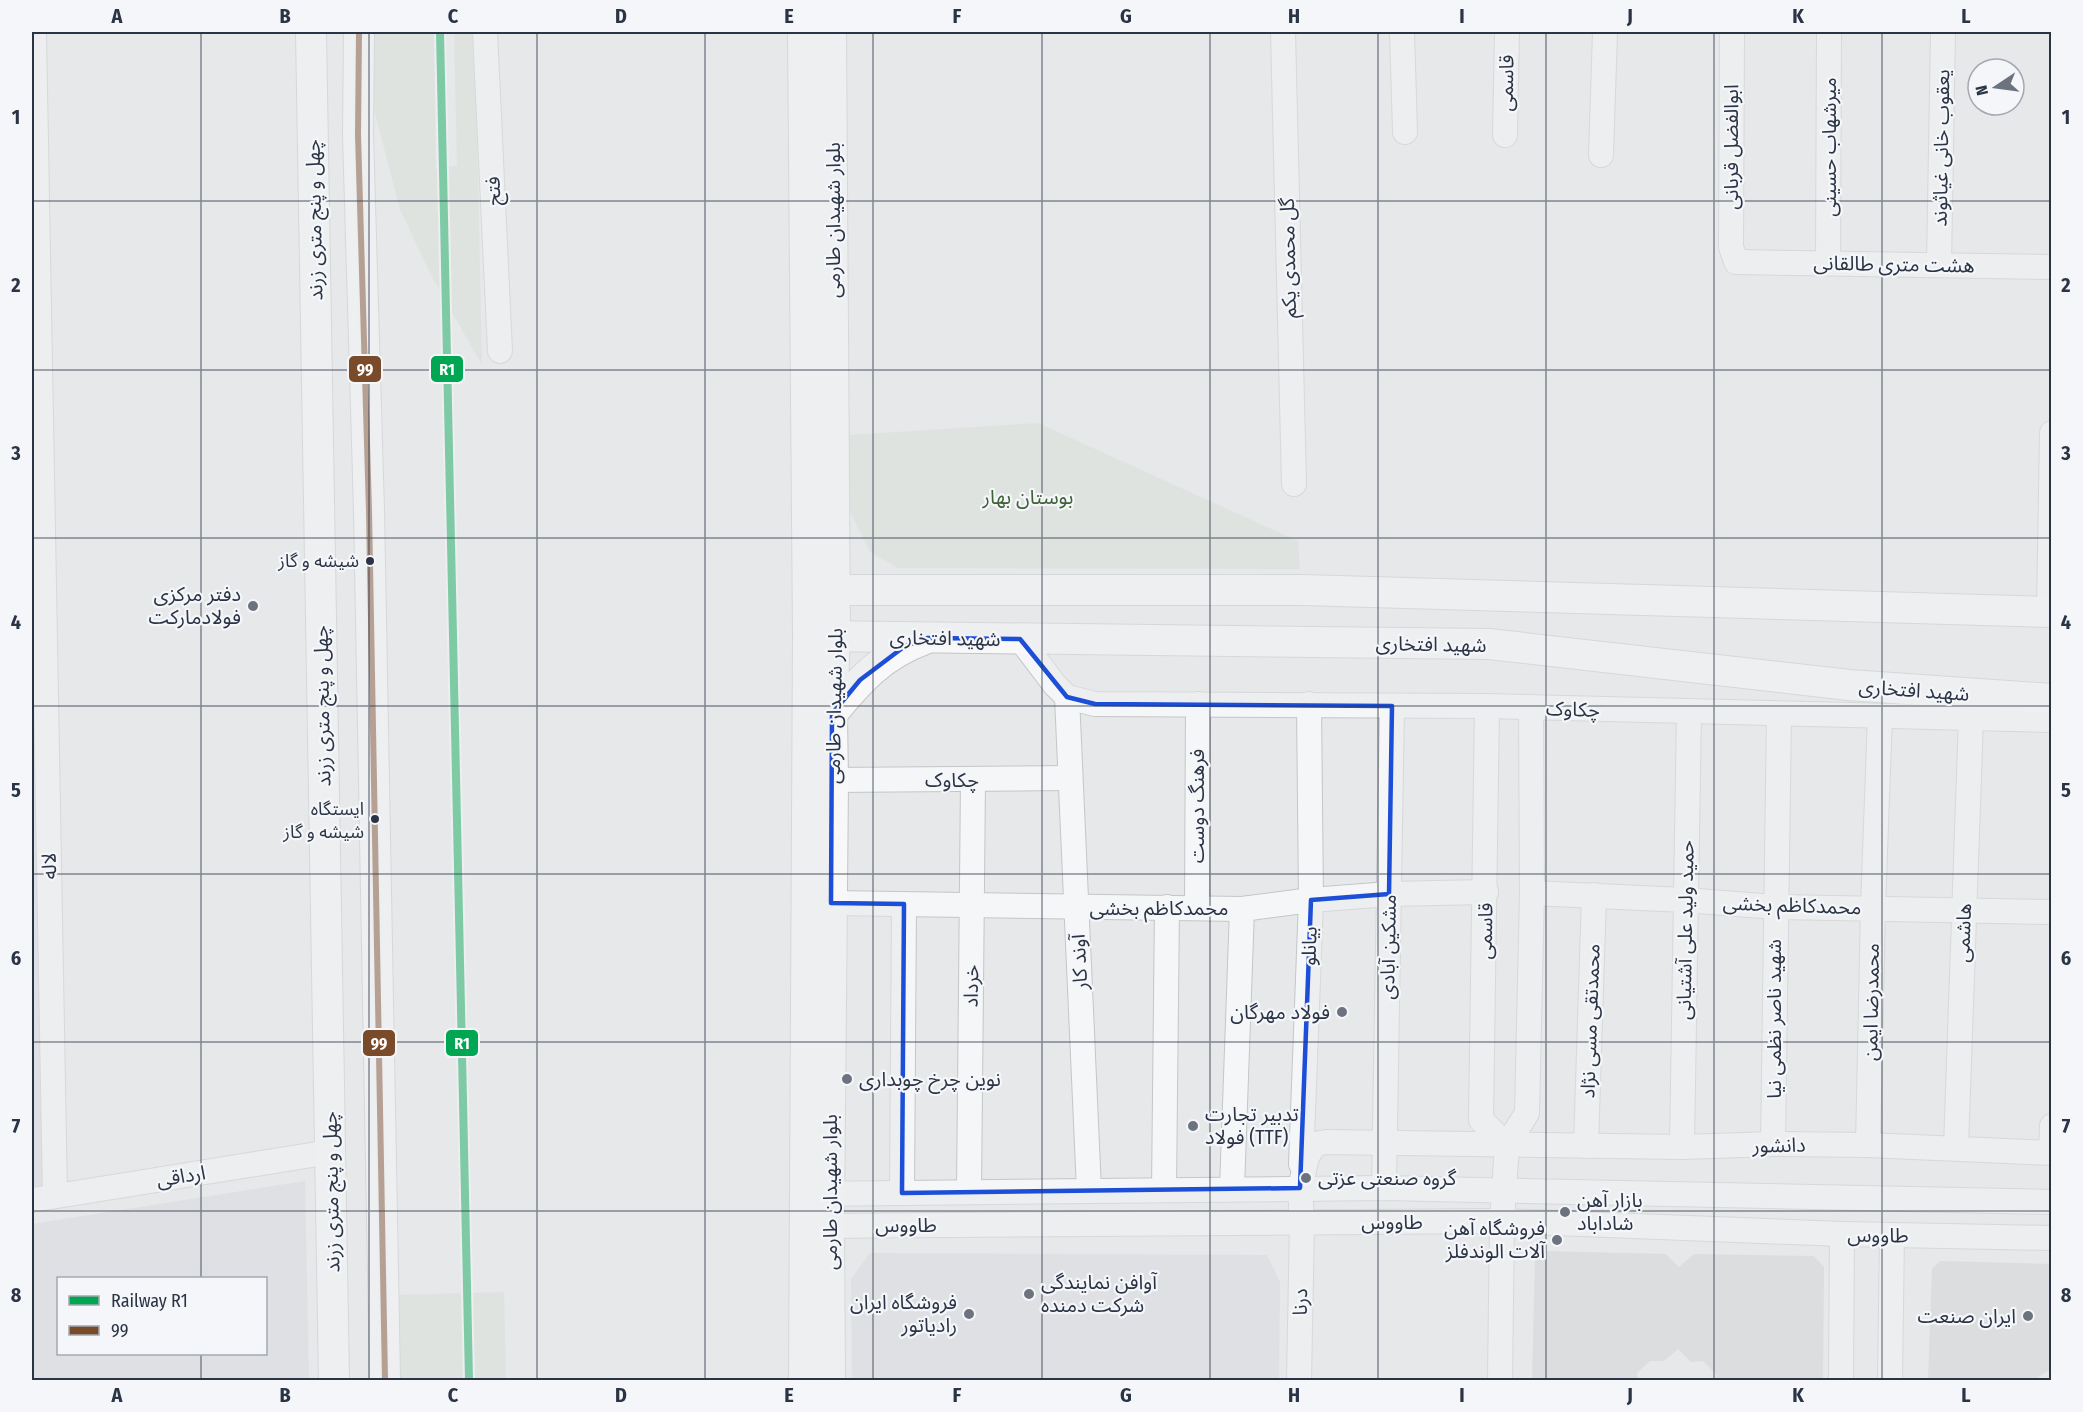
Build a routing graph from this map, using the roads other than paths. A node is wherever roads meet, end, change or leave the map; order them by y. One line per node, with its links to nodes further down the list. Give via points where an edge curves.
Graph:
1 (34, 32): 21 (street, لاله)
2 (311, 32): 71 (main road, چهل و پنج متری زرند)
3 (359, 32): 91 (main road)
4 (485, 32): 22 (street, فتح)
5 (803, 32): 25 (main road, بلوار شهیدان طارمی)
6 (831, 32): 25 (main road, بلوار شهیدان طارمی)
7 (1283, 32): 24 (street, گل محمدی یکم)
8 (1402, 32): 14 (street)
9 (1507, 32): 15 (street, قاسمی)
10 (1605, 32): 16 (street)
11 (1732, 32): 17 (street, ابوالفضل قربانی, via 1731,247)
12 (1829, 32): 18 (street, میرشهاب حسینی)
13 (1943, 32): 19 (street, یعقوب خانی غیاثوند)
14 (1405, 132)
15 (1505, 135)
16 (1601, 156)
17 (1736, 262): 18 (street, هشت متری طالقانی)
18 (1828, 263): 19 (street, هشت متری طالقانی)
19 (1939, 265): 20 (street, هشت متری طالقانی)
20 (2052, 267)
21 (35, 311): 82 (street, لاله)
22 (500, 351)
23 (2052, 434): 26 (street)
24 (1294, 484)
25 (821, 591): 26 (main road, via 1303,590); 27 (main road, بلوار شهیدان طارمی)
26 (2050, 612)
27 (821, 636): 28 (main road, شهید افتخاری); 38 (main road, بلوار شهیدان طارمی); 81 (main road, بلوار شهیدان طارمی)
28 (928, 638): 29 (main road, شهید افتخاری); 38 (main road, via 905,646 881,662)
29 (1020, 639): 30 (street); 31 (main road, شهید افتخاری, via 1489,644 1849,685)
30 (1067, 697): 32 (street, چکاوک, via 1095,704); 43 (street, آوند کار)
31 (2052, 699)
32 (1198, 704): 33 (street, چکاوک); 59 (street, فرهنگ دوست)
33 (1309, 704): 34 (street, چکاوک); 50 (street, بیانلو)
34 (1392, 706): 35 (street, چکاوک); 48 (street, مشکین آبادی)
35 (1487, 706): 36 (street, چکاوک); 46 (street, قاسمی)
36 (1532, 707): 37 (street, چکاوک); 47 (street)
37 (1689, 712): 39 (street, چکاوک); 51 (street, حمید ولید علی آشتیانی)
38 (832, 714): 44 (main road, بلوار شهیدان طارمی)
39 (1779, 714): 40 (street, چکاوک); 55 (street, شهید ناصر نظمی نیا)
40 (1880, 716): 41 (street, چکاوک); 56 (street, محمدرضا ایمن)
41 (1971, 718): 42 (street, چکاوک); 61 (street, هاشمی)
42 (2052, 720)
43 (1070, 778): 45 (street, چکاوک); 57 (street, آوند کار)
44 (833, 780): 45 (street, چکاوک); 52 (main road, بلوار شهیدان طارمی)
45 (973, 780): 54 (street, خرداد)
46 (1486, 892): 48 (street, محمدکاظم بخشی); 66 (street, قاسمی, via 1481,1120)
47 (1532, 893): 49 (street, محمدکاظم بخشی); 66 (street, via 1527,1113)
48 (1389, 894): 50 (street, محمدکاظم بخشی); 64 (street, مشکین آبادی)
49 (1594, 895): 51 (street, محمدکاظم بخشی); 68 (street, محمدتقی مسی نژاد)
50 (1311, 900): 60 (street, محمدکاظم بخشی); 73 (street, بیانلو)
51 (1685, 900): 55 (street, محمدکاظم بخشی); 69 (street, حمید ولید علی آشتیانی)
52 (831, 903): 53 (street, محمدکاظم بخشی); 81 (main road, بلوار شهیدان طارمی)
53 (904, 904): 54 (street, محمدکاظم بخشی); 80 (street)
54 (971, 905): 57 (street, محمدکاظم بخشی); 79 (street, خرداد)
55 (1775, 907): 56 (street, محمدکاظم بخشی); 65 (street, شهید ناصر نظمی نیا)
56 (1873, 907): 61 (street, محمدکاظم بخشی); 67 (street, محمدرضا ایمن)
57 (1076, 908): 58 (street, محمدکاظم بخشی); 76 (street, آوند کار)
58 (1167, 908): 59 (street, محمدکاظم بخشی); 77 (street)
59 (1197, 908): 60 (street, محمدکاظم بخشی)
60 (1242, 909): 75 (street)
61 (1964, 910): 62 (street, محمدکاظم بخشی); 70 (street, هاشمی)
62 (2052, 912)
63 (2052, 1126): 72 (street)
64 (1385, 1142): 66 (street, دانشور); 73 (street, دانشور, via 1315,1144 1307,1157); 74 (street, مشکین آبادی)
65 (1773, 1144): 67 (street, دانشور); 69 (street, دانشور)
66 (1507, 1145): 68 (street, دانشور); 78 (street)
67 (1868, 1145): 70 (street, دانشور)
68 (1586, 1146): 69 (street, دانشور)
69 (1682, 1147)
70 (1956, 1147): 72 (street, دانشور)
71 (330, 1152): 82 (street, ارداقی); 90 (main road, چهل و پنج متری زرند)
72 (2051, 1153)
73 (1300, 1188): 74 (street, طاووس); 75 (street, طاووس); 85 (street, درنا)
74 (1384, 1188): 78 (street, طاووس)
75 (1232, 1189): 77 (street, طاووس)
76 (1089, 1190): 77 (street, طاووس); 79 (street, طاووس)
77 (1164, 1190)
78 (1503, 1190): 83 (street, طاووس); 84 (street)
79 (969, 1192): 80 (street, طاووس)
80 (902, 1193): 81 (street, طاووس)
81 (818, 1194): 86 (main road, بلوار شهیدان طارمی)
82 (43, 1198)
83 (2052, 1202)
84 (1502, 1221): 85 (street, طاووس); 87 (street, طاووس); 95 (street)
85 (1302, 1223): 86 (street, طاووس); 94 (street, درنا)
86 (816, 1226): 92 (main road, بلوار شهیدان طارمی); 93 (main road, بلوار شهیدان طارمی)
87 (1842, 1234): 88 (street, طاووس); 96 (street)
88 (1892, 1235): 89 (street, طاووس); 97 (street)
89 (2052, 1238)
90 (334, 1380)
91 (385, 1380)
92 (804, 1380)
93 (830, 1380)
94 (1299, 1380)
95 (1500, 1380)
96 (1841, 1380)
97 (1890, 1380)

